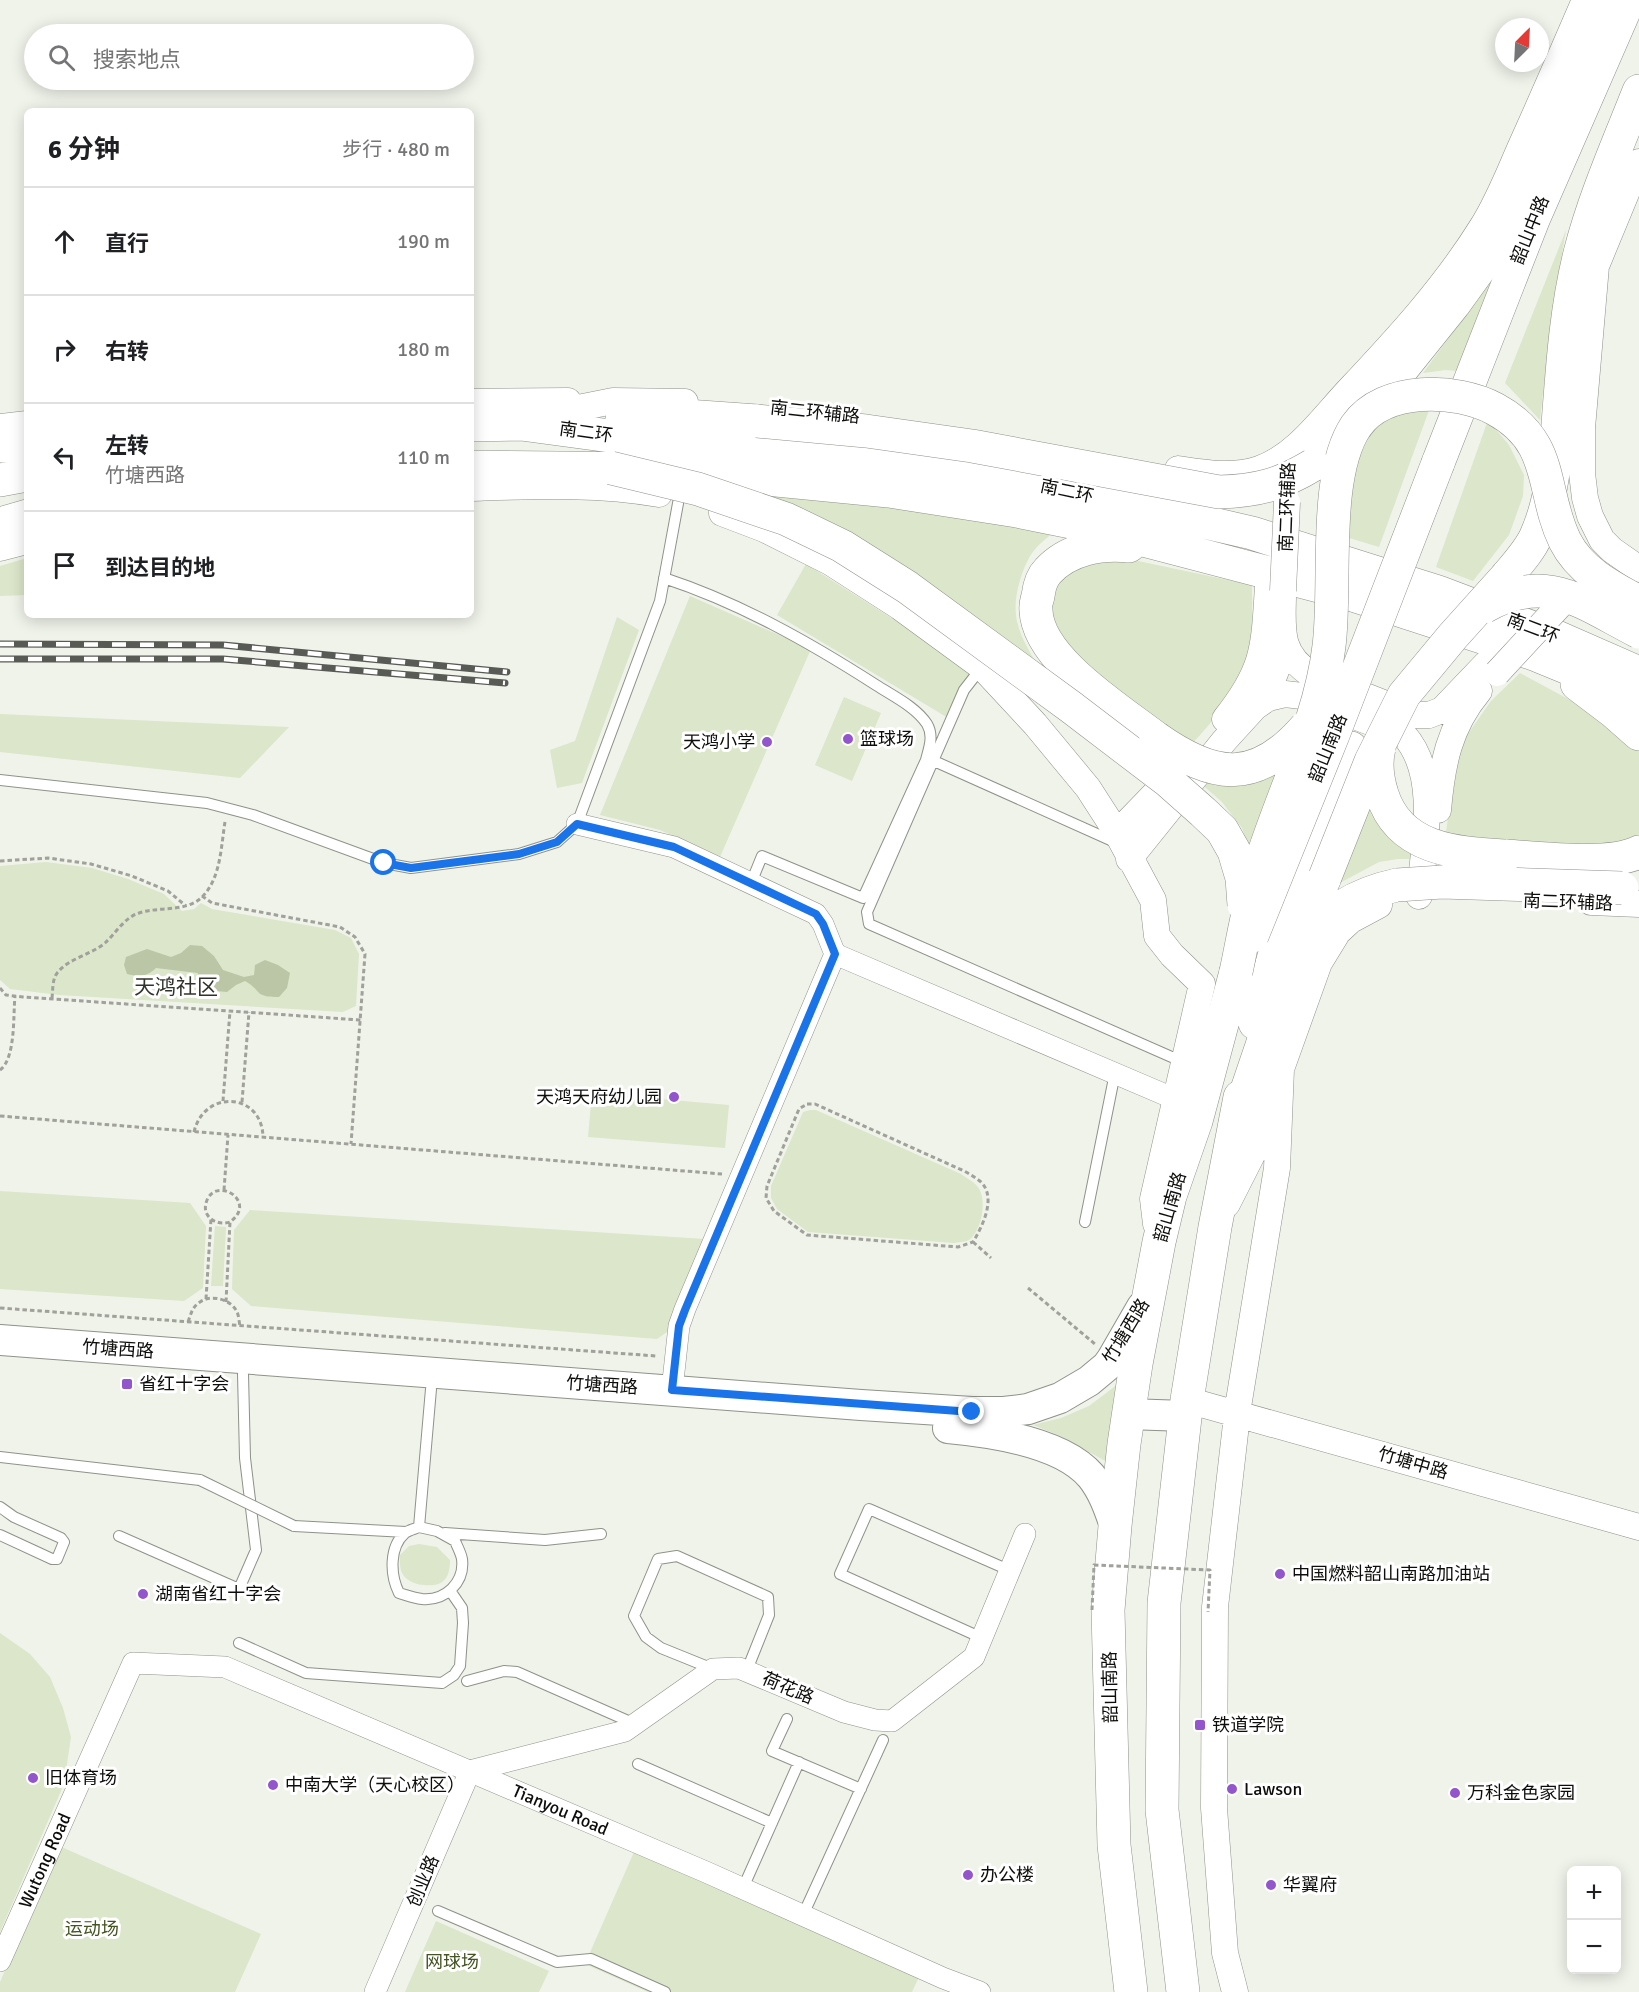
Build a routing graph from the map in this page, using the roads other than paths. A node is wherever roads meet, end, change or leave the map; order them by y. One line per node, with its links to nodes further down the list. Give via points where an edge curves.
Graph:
1 (1585, 0): 16 (street, via 1509,174 1471,244 1422,310 1317,426)
2 (1607, 0): 12 (main road, bridge, via 1508,225 1454,304)
3 (1629, 0): 18 (main road, 韶山中路, via 1533,220)
4 (1639, 32): 18 (main road, 韶山中路)
5 (1639, 91): 23 (main road, via 1580,252 1571,299)
6 (1639, 162): 28 (street, via 1596,266 1582,428 1585,498 1590,516)
7 (613, 401): 8 (street, 南二环辅路); 10 (street, 南二环辅路); 16 (street, 南二环辅路, via 826,412 936,426 1208,474 1244,473)
8 (474, 402)
9 (24, 424): 13 (street)
10 (521, 424): 11 (main road, 南二环); 12 (main road, bridge, via 686,416 866,431 972,446 1219,492 1248,491 1293,477 1313,465); 40 (main road, 南二环, via 625,438 851,455 967,471 1091,496 1252,533 1427,589 1557,637)
11 (474, 425)
12 (1357, 425): 23 (main road, bridge, via 1376,408 1397,399 1449,394 1474,399 1518,424 1535,446); 41 (main road, bridge, via 1338,471 1329,646 1324,675)
13 (0, 427)
14 (24, 443): 15 (main road)
15 (0, 446)
16 (1281, 457): 33 (street, 南二环辅路, bridge)
17 (474, 467): 19 (main road, 南二环)
18 (1447, 467): 59 (main road, 韶山南路, bridge); 64 (main road, 韶山南路, via 1351,748 1279,939 1256,1019)
19 (611, 468): 24 (street); 30 (main road, 南二环, via 661,469 889,491 1017,511); 59 (main road, bridge, via 743,503 842,546 907,587 1168,781 1222,830 1234,851 1244,902)
20 (24, 476): 21 (main road)
21 (0, 480)
22 (474, 488): 24 (street, via 626,488)
23 (1550, 489): 34 (main road, bridge, via 1566,541 1577,559 1594,576); 37 (main road, bridge, via 1535,538 1508,576)
24 (682, 498): 32 (lane); 38 (street, via 764,529 830,562)
25 (24, 516): 26 (main road)
26 (0, 522)
27 (24, 542): 29 (street)
28 (1607, 545): 31 (street); 37 (street, bridge, via 1553,603)
29 (0, 548)
30 (1179, 549): 37 (main road, 南二环, via 1353,595); 41 (main road, bridge, via 1098,546 1057,561 1045,574 1035,610 1040,630 1052,650 1072,672 1156,738 1200,764 1238,770 1275,756 1296,739)
31 (1639, 569)
32 (664, 578): 51 (lane, via 660,601); 54 (lane, via 760,617 821,650 913,709 928,726 931,742 926,760 863,898 762,856)
33 (1276, 589): 35 (street, 南二环辅路); 39 (street)
34 (1639, 602)
35 (1282, 630): 39 (street); 41 (street, 南二环辅路, via 1292,658 1302,669)
36 (1639, 632): 37 (main road, bridge, via 1565,594 1518,592 1499,598)
37 (1485, 647): 42 (main road, 南二环, via 1534,654); 43 (street); 45 (main road, bridge, via 1404,695); 46 (main road, via 1535,660 1573,681); 47 (street, via 1478,692)
38 (982, 667): 48 (lane, via 964,690); 52 (street, via 1080,779)
39 (1267, 669): 41 (street); 44 (street); 52 (street)
40 (1639, 673)
41 (1308, 697): 44 (street, 南二环辅路, via 1285,694 1268,698); 45 (street, 南二环辅路); 59 (main road, bridge, via 1255,882)
42 (1639, 697)
43 (1455, 698): 45 (street, via 1442,710); 47 (street)
44 (1255, 707): 52 (street, 南二环辅路)
45 (1400, 729): 47 (street, 南二环辅路); 50 (street, via 1414,745); 53 (main road, bridge, via 1378,754 1377,774 1392,817 1427,844 1446,850 1505,856 1608,859); 58 (main road, bridge, via 1357,792)
46 (1639, 734)
47 (1442, 738): 50 (street, via 1425,764); 55 (street, via 1439,791)
48 (934, 761): 52 (lane); 60 (lane, via 867,912 869,924)
49 (0, 780): 51 (lane, via 207,803 253,815 384,863 411,868 519,854 557,842)
50 (1425, 781): 55 (street, via 1426,824)
51 (577, 824): 54 (street, via 674,847)
52 (1123, 846): 60 (street, via 1153,900 1157,936 1202,984)
53 (1639, 852)
54 (751, 883): 57 (street, via 816,914)
55 (1415, 893): 56 (main road, bridge, via 1442,882); 58 (main road, via 1374,890 1351,900 1327,917); 61 (street, via 1372,907 1338,932 1319,963)
56 (1633, 894)
57 (835, 954): 62 (street); 72 (street, via 682,1318)
58 (1288, 969): 64 (main road)
59 (1236, 972): 63 (main road, 韶山南路)
60 (1184, 1062): 63 (street)
61 (1281, 1069): 66 (street, via 1259,1141); 75 (street, via 1277,1168)
62 (1115, 1073): 63 (street); 65 (lane)
63 (1186, 1110): 67 (main road, 韶山南路)
64 (1234, 1125): 66 (main road, 韶山南路)
65 (1084, 1222)
66 (1215, 1227): 73 (main road, 韶山南路)
67 (1150, 1291): 72 (main road, 竹塘西路, via 1107,1366 1060,1398 1028,1409 1004,1412 883,1407); 74 (main road, 韶山南路)
68 (0, 1340): 72 (main road, 竹塘西路)
69 (0, 1357): 70 (main road, 竹塘西路)
70 (243, 1374): 71 (main road, 竹塘西路); 86 (lane, via 245,1458 256,1550 239,1589)
71 (431, 1389): 78 (main road, 竹塘西路, via 1006,1436 1067,1458 1090,1475 1105,1497); 79 (lane)
72 (672, 1390)
73 (1186, 1408): 74 (main road); 75 (street, 竹塘中路); 112 (main road, 韶山南路, via 1164,1603 1162,1799)
74 (1128, 1414): 78 (main road, 韶山南路)
75 (1238, 1415): 80 (street, 竹塘中路); 113 (street, via 1215,1606 1214,1808 1225,1953)
76 (0, 1457): 81 (lane, bridge, via 200,1480 294,1526)
77 (0, 1507): 85 (lane, via 64,1542 57,1559 52,1559)
78 (1115, 1526): 111 (main road, 韶山南路, via 1108,1610 1114,1845)
79 (419, 1527): 81 (lane); 82 (lane)
80 (1639, 1527)
81 (406, 1532): 88 (lane, via 396,1545 393,1564 393,1581 399,1593 435,1599)
82 (442, 1533): 83 (lane, via 545,1540); 88 (lane, via 455,1541 462,1558 460,1576)
83 (601, 1534)
84 (1025, 1534): 89 (street, 荷花路)
85 (0, 1535)
86 (119, 1536)
87 (1002, 1567): 89 (lane, via 869,1509 840,1574)
88 (451, 1592): 90 (lane, via 462,1608 460,1666 442,1683 306,1673)
89 (982, 1638): 93 (street, 荷花路, via 974,1657 892,1721 844,1712)
90 (239, 1643)
91 (133, 1663): 100 (street, Tianyou Road, via 225,1667); 106 (street, Wutong Road)
92 (713, 1669): 93 (street, 荷花路); 93 (lane, via 661,1648 646,1637 634,1616 658,1559 677,1556 768,1597 769,1615); 96 (street)
93 (747, 1670)
94 (466, 1681): 96 (lane, via 504,1671 517,1672)
95 (787, 1719): 98 (lane, via 772,1751)
96 (636, 1724): 100 (street, via 625,1731)
97 (883, 1740): 101 (lane)
98 (799, 1762): 101 (lane); 102 (lane)
99 (638, 1764): 102 (lane)
100 (470, 1771): 103 (street, Tianyou Road); 108 (street, 创业路)
101 (861, 1790): 105 (lane)
102 (772, 1823): 103 (lane)
103 (743, 1888): 105 (street, Tianyou Road)
104 (438, 1911): 109 (lane, via 557,1962 591,1959)
105 (803, 1915): 107 (street, Tianyou Road)
106 (0, 1961)
107 (940, 1985): 110 (street, Tianyou Road)
108 (375, 1992)
109 (665, 1992)
110 (980, 1992)
111 (1131, 1992)
112 (1183, 1992)
113 (1235, 1992)

